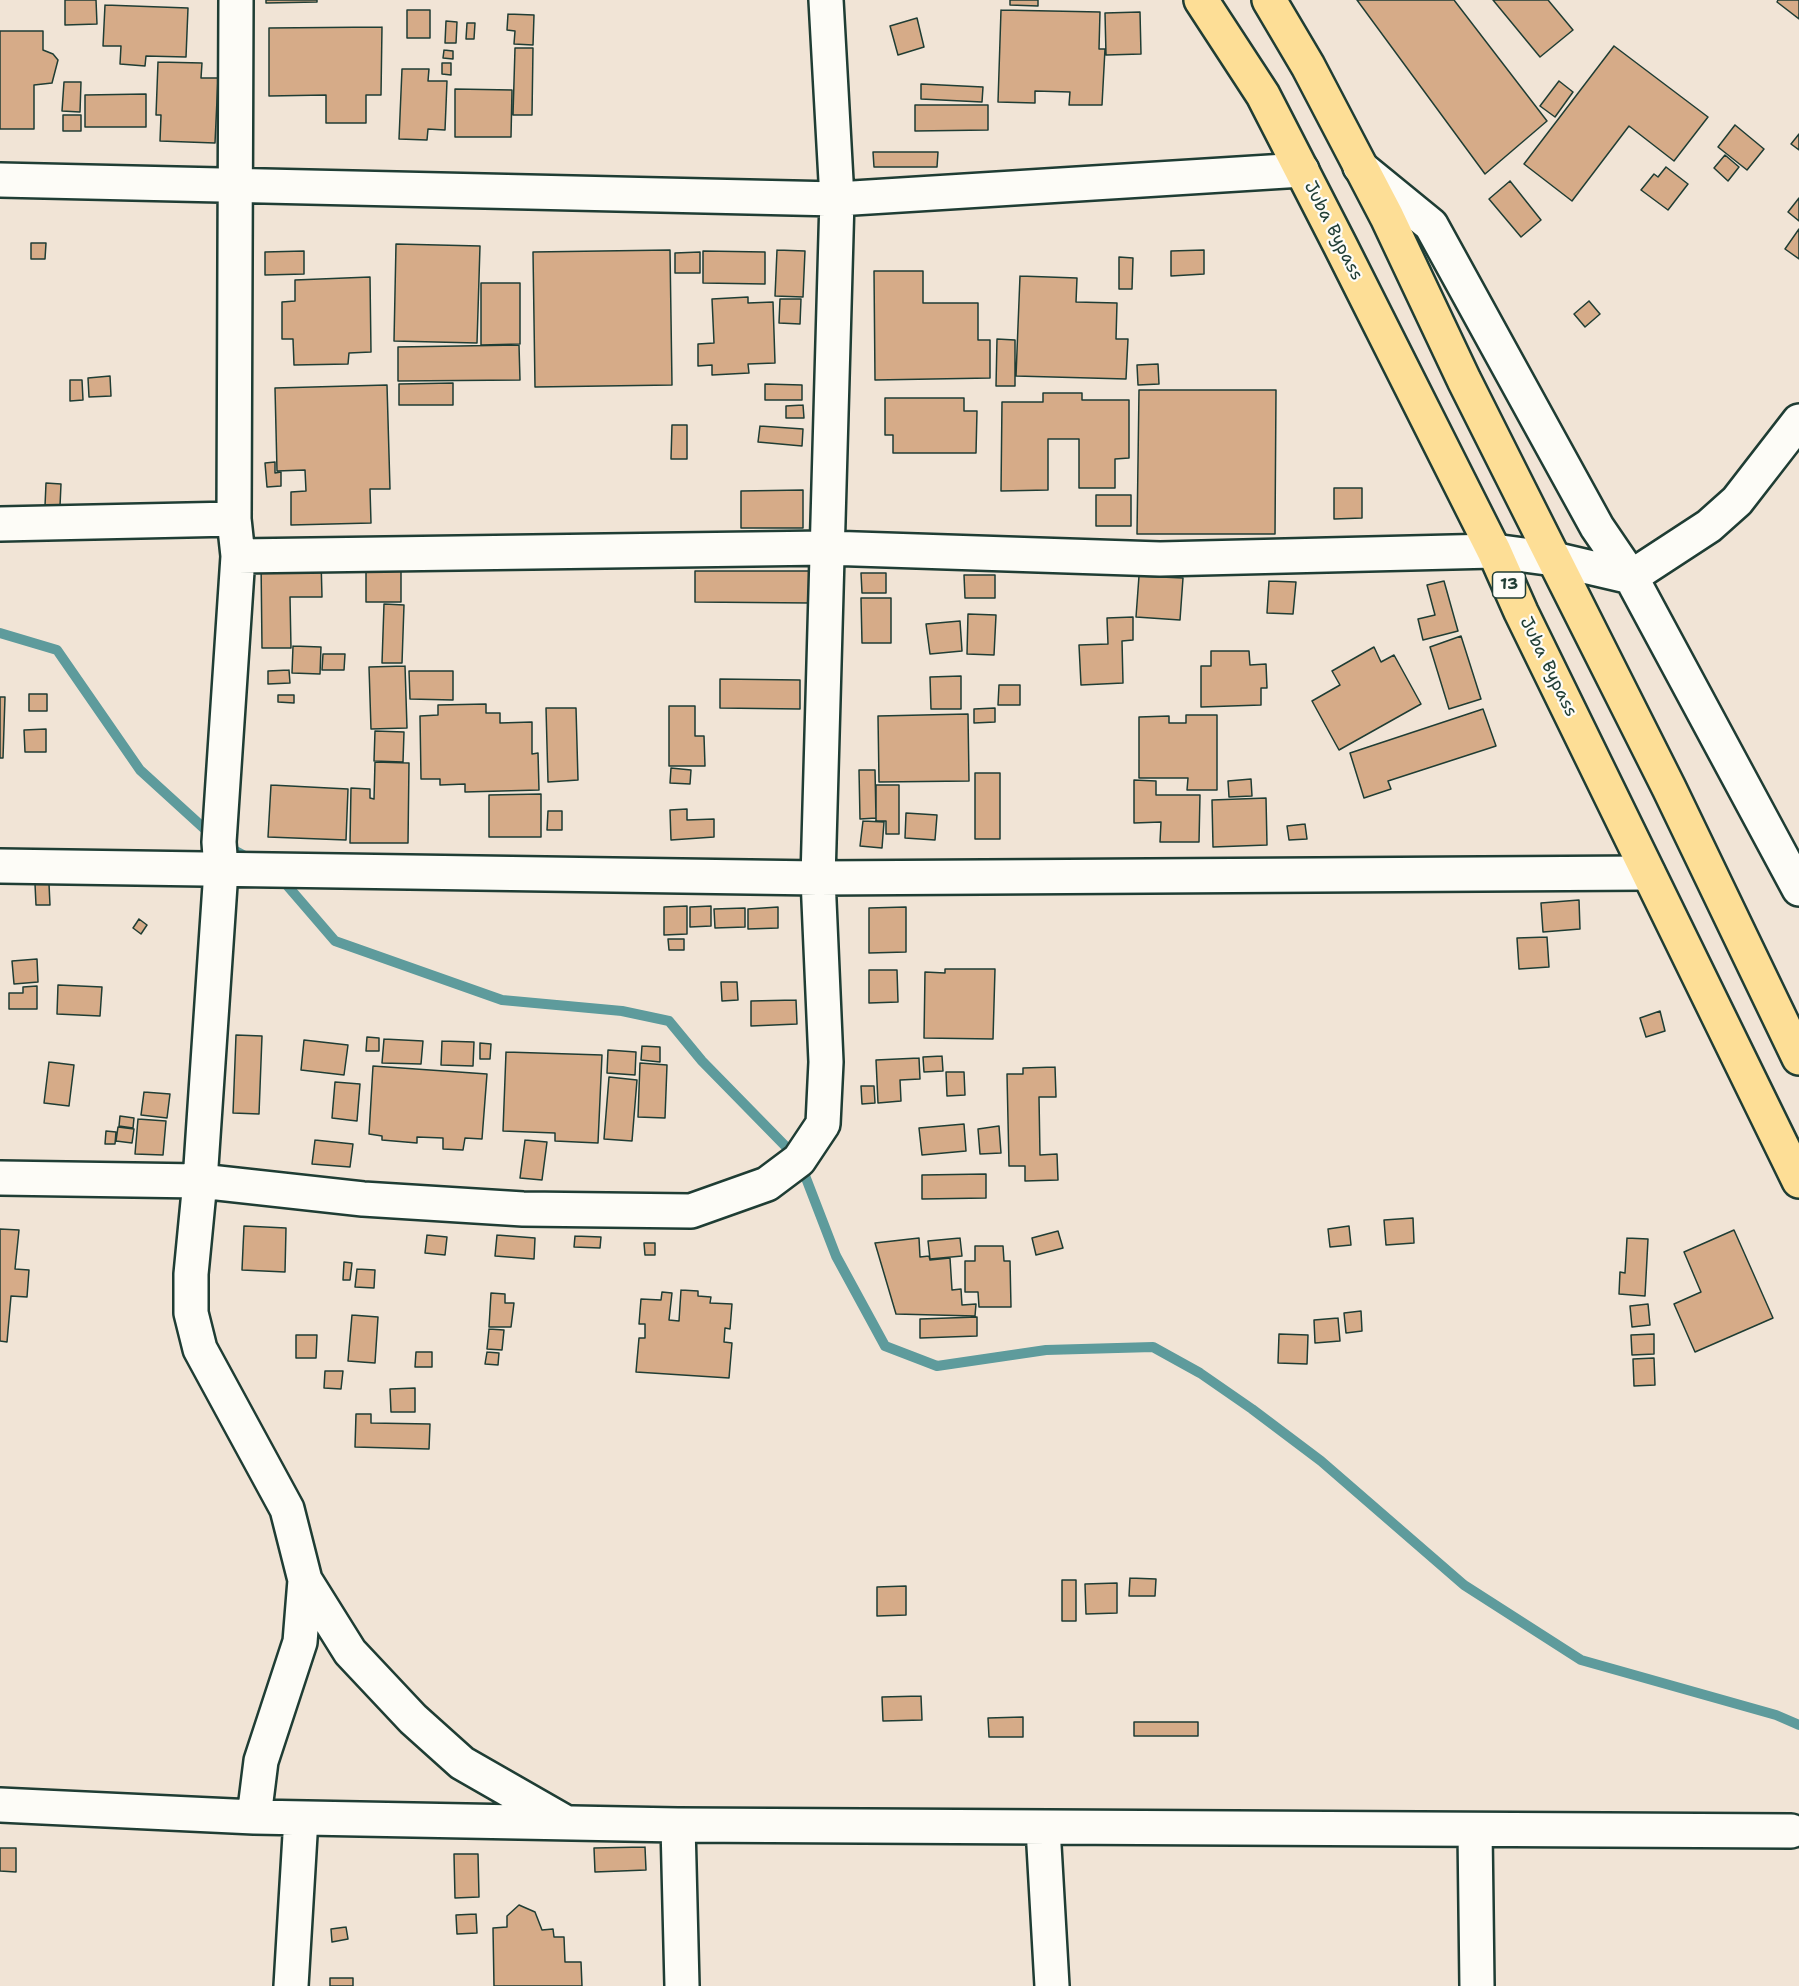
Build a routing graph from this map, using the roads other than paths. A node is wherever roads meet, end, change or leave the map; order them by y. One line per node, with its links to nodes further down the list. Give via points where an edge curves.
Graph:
1 (236, 0): 8 (street)
2 (825, 0): 9 (street)
3 (1201, 0): 6 (main road, Juba Bypass / 13, via 1263,95)
4 (1269, 0): 5 (main road)
5 (1360, 167): 16 (main road); 17 (street, via 1431,225 1597,527)
6 (1302, 170): 9 (street); 14 (main road, Juba Bypass / 13)
7 (0, 180): 8 (street)
8 (237, 187): 9 (street); 11 (street)
9 (837, 199): 13 (street)
10 (1799, 421): 17 (street, via 1737,501 1709,526)
11 (234, 519): 12 (street); 15 (street)
12 (0, 524)
13 (826, 548): 14 (street, via 1160,559); 15 (street); 21 (street)
14 (1494, 551): 16 (street); 20 (main road, Juba Bypass / 13)
15 (238, 556): 19 (street)
16 (1554, 559): 17 (street); 23 (main road)
17 (1631, 576): 22 (street)
18 (0, 866): 19 (street)
19 (220, 870): 21 (street); 25 (street)
20 (1648, 873): 21 (street); 26 (main road, Juba Bypass / 13)
21 (818, 878): 25 (street, via 826,1062 823,1124 799,1160 767,1184 691,1211 523,1209)
22 (1799, 889)
23 (1799, 1058)
24 (0, 1178): 25 (street)
25 (200, 1181): 27 (street, via 191,1293 191,1313 200,1350 286,1509)
26 (1799, 1181)
27 (305, 1580): 29 (street, via 300,1642 261,1761); 31 (street, via 350,1652 412,1719 462,1763)
28 (0, 1805): 29 (street)
29 (254, 1817): 30 (street)
30 (301, 1818): 31 (street); 36 (street)
31 (566, 1823): 32 (street)
32 (678, 1826): 33 (street); 37 (street)
33 (1043, 1828): 34 (street); 38 (street)
34 (1475, 1830): 35 (street); 39 (street)
35 (1791, 1831)
36 (291, 1986)
37 (682, 1986)
38 (1052, 1986)
39 (1477, 1986)

